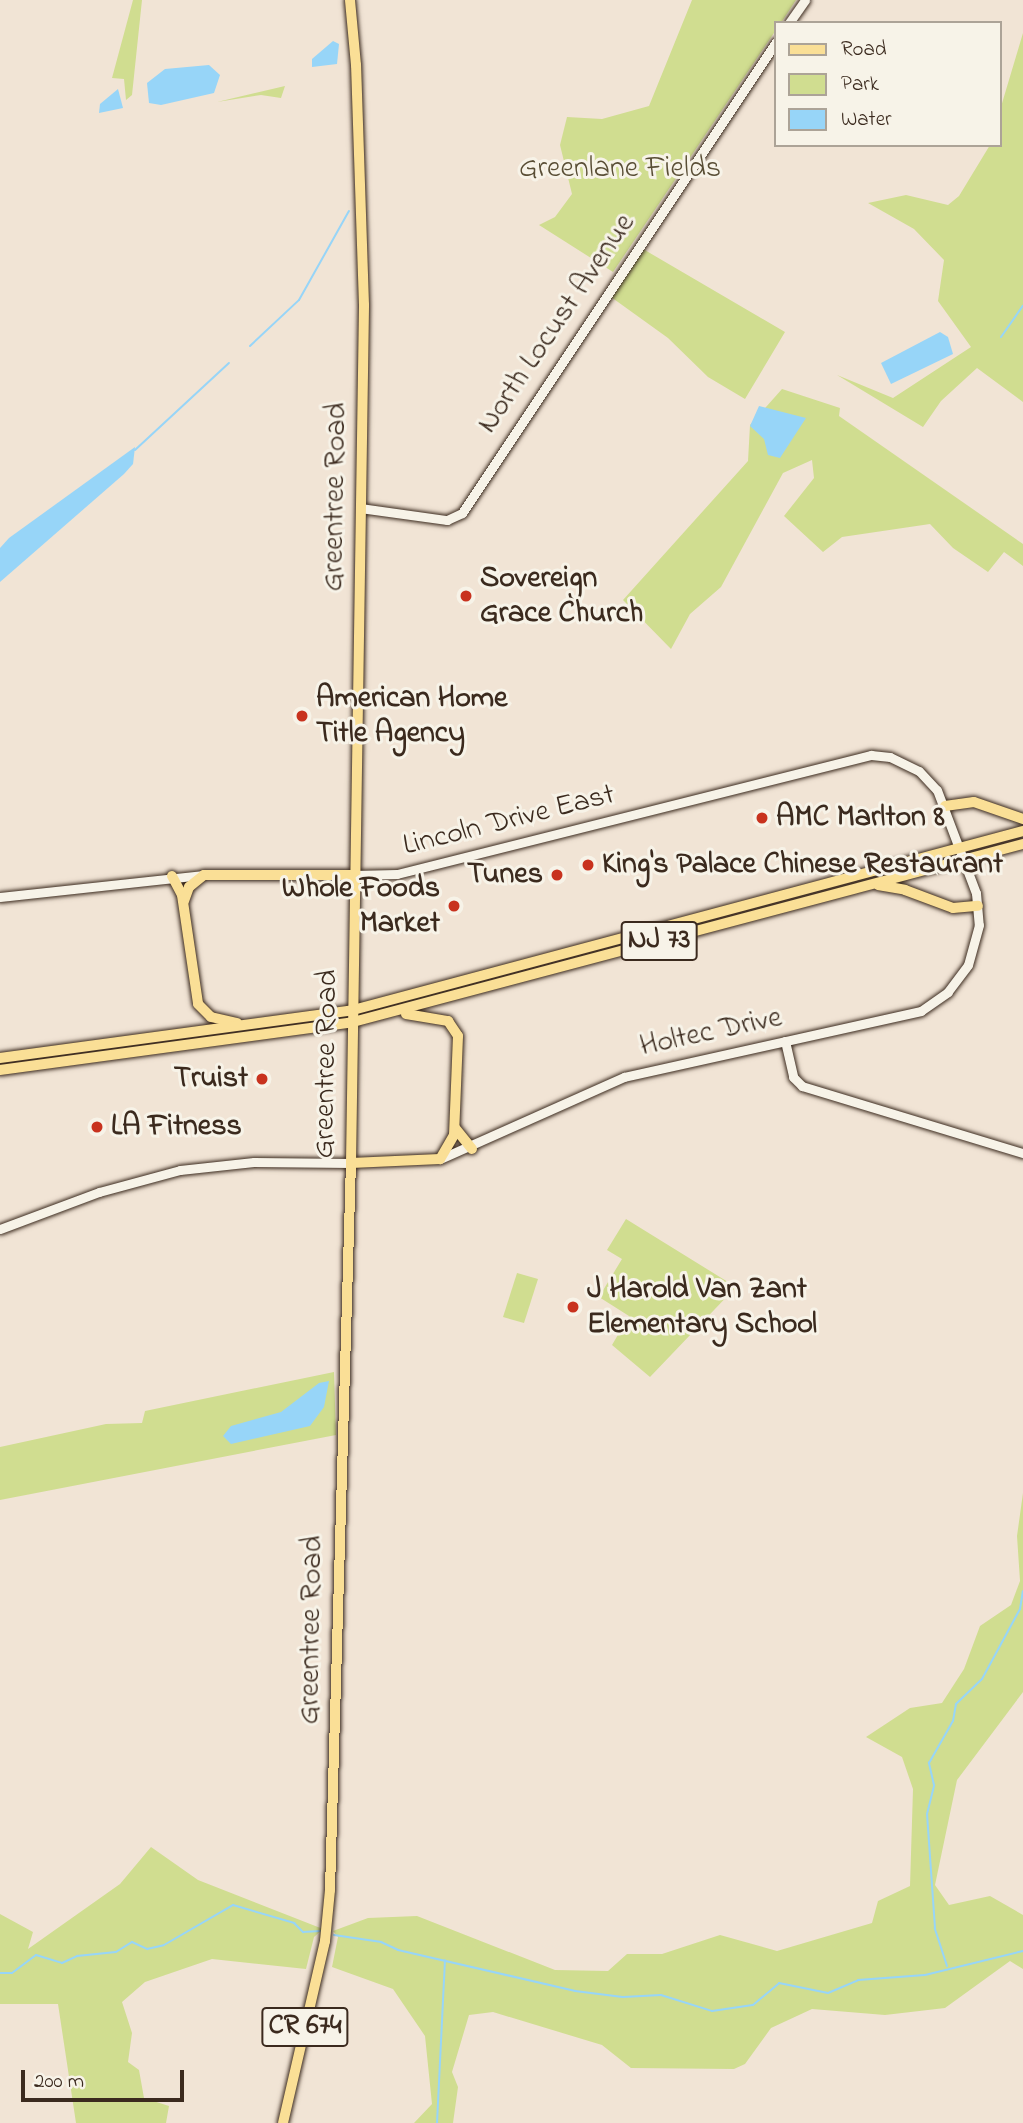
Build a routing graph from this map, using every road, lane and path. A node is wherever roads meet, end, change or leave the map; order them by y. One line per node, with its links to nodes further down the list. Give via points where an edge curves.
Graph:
1 (350, 0): 5 (main road, Greentree Road, via 363,260)
2 (805, 0): 3 (street)
3 (790, 21)
4 (774, 45): 5 (street, North Locust Avenue, via 462,513 447,520)
5 (360, 508): 12 (main road, Greentree Road)
6 (945, 806): 7 (highway, via 974,802); 10 (street, Lincoln Drive East); 12 (street, Lincoln Drive East, via 919,771 890,757 871,755 397,874)
7 (1023, 819)
8 (1023, 831): 10 (highway, NJ 73)
9 (1023, 844): 10 (highway, NJ 73)
10 (962, 854): 14 (highway, NJ 73); 17 (street, Holtec Drive); 18 (highway, NJ 73)
11 (204, 875): 12 (main road, Lincoln Drive East); 13 (street, Lincoln Drive East); 16 (highway, via 189,887)
12 (353, 875): 18 (main road, Greentree Road)
13 (172, 876): 15 (street, Lincoln Drive East); 16 (highway)
14 (872, 884): 17 (highway, via 905,890 953,908); 19 (highway, NJ 73)
15 (0, 897)
16 (183, 904): 21 (highway, via 198,1004 220,1021)
17 (978, 906): 22 (street, Holtec Drive, via 972,955 963,974 940,999 899,1018)
18 (353, 1010): 20 (main road, Greentree Road); 21 (highway, NJ 73)
19 (390, 1013): 20 (highway, NJ 73); 25 (highway, via 436,1016 455,1027)
20 (353, 1022): 24 (highway, NJ 73); 29 (main road, Greentree Road)
21 (257, 1025): 23 (highway, NJ 73)
22 (785, 1041): 26 (street, Holtec Drive, via 624,1077); 27 (street, via 793,1077 802,1086)
23 (0, 1058)
24 (0, 1070)
25 (455, 1128): 26 (highway); 28 (highway, via 451,1146)
26 (472, 1149): 28 (street, Holtec Drive)
27 (1023, 1153)
28 (440, 1159): 29 (main road, Holtec Drive)
29 (351, 1163): 30 (street, via 210,1166 99,1192); 31 (main road, Greentree Road / CR 674, via 327,1930)
30 (0, 1229)
31 (283, 2123)

